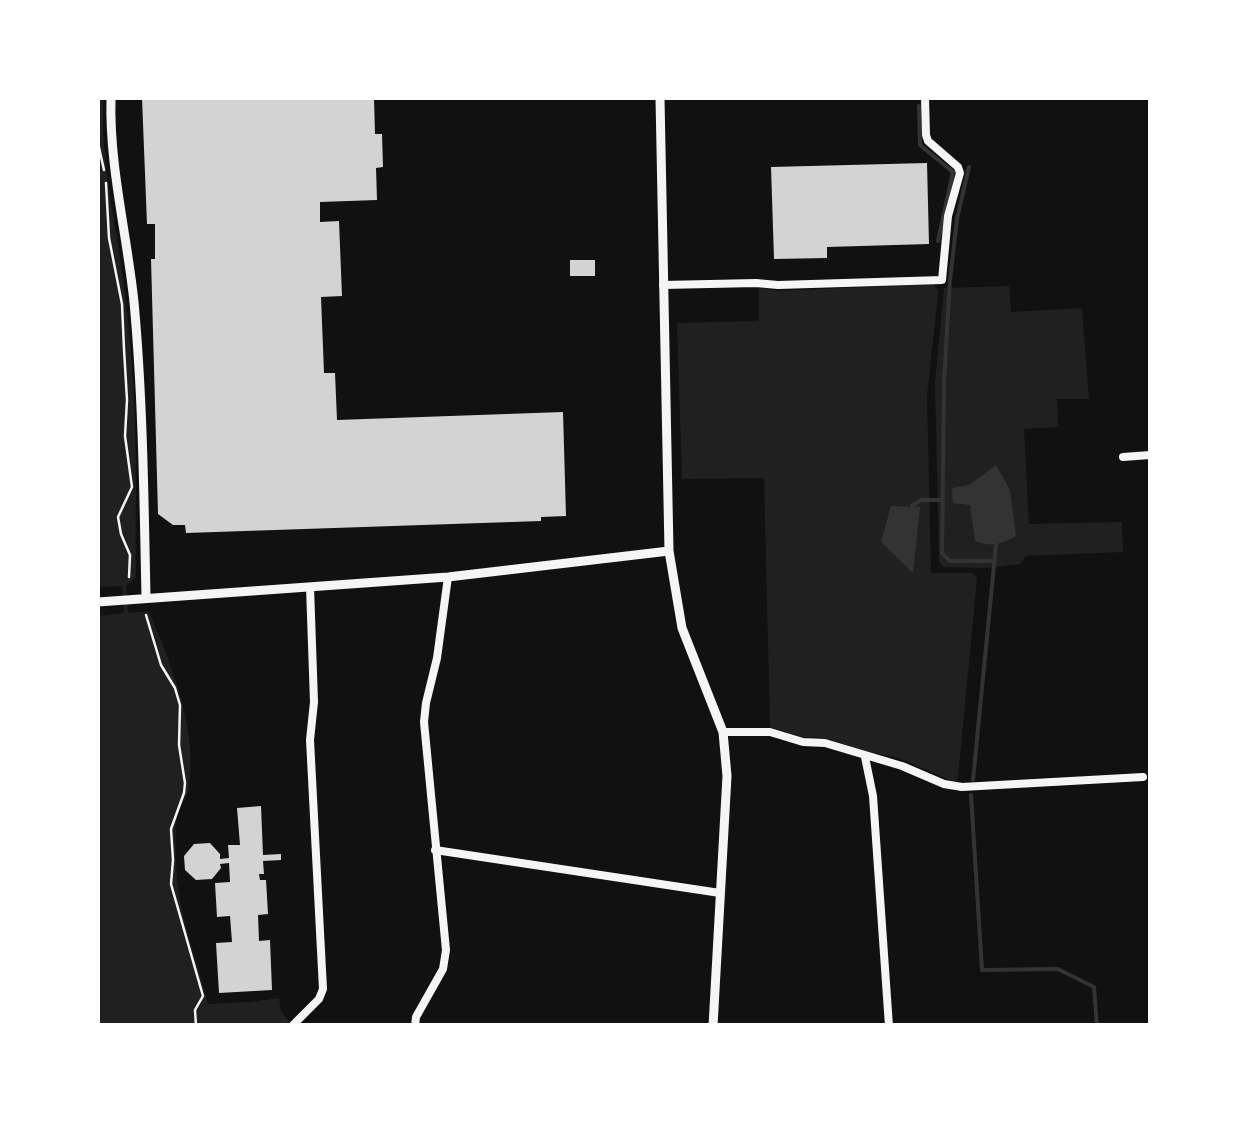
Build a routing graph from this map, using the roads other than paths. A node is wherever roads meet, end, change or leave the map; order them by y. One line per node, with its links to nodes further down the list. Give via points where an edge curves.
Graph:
1 (111, 98): 10 (street, via 134,301)
2 (660, 98): 4 (street)
3 (925, 98): 4 (street, via 928,141 960,173 942,280)
4 (663, 285): 7 (street)
5 (1150, 455): 6 (street)
6 (1123, 456)
7 (669, 551): 8 (street); 12 (street, via 682,628)
8 (448, 576): 9 (street); 15 (street, via 424,722)
9 (310, 587): 10 (street); 17 (street, via 310,740 324,990)
10 (146, 598): 11 (street)
11 (98, 602)
12 (723, 732): 13 (street, via 770,732); 16 (street)
13 (866, 757): 14 (street, via 962,787); 20 (street)
14 (1143, 777)
15 (435, 850): 16 (street); 18 (street, via 446,950)
16 (720, 892): 19 (street)
17 (292, 1026)
18 (415, 1026)
19 (713, 1026)
20 (889, 1026)

